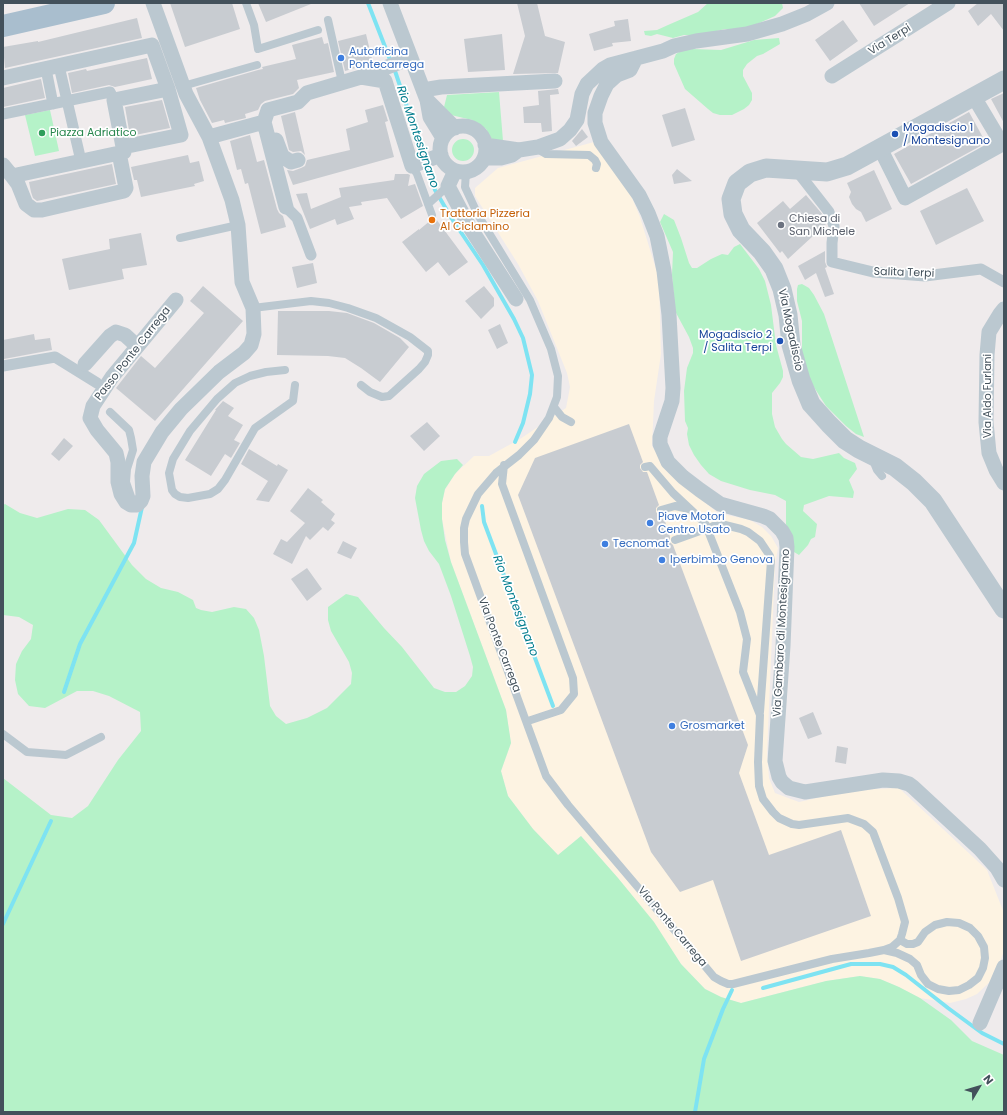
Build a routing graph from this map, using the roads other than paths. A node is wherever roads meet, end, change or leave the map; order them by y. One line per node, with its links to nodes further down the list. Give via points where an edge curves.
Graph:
1 (104, 3): 8 (main road)
2 (153, 3): 20 (street)
3 (246, 3): 9 (lane, via 254,25 258,49)
4 (390, 3): 11 (street)
5 (827, 3): 10 (street, via 782,24 754,32 689,42)
6 (948, 3): 14 (street, Via Terpi)
7 (328, 20): 19 (lane)
8 (3, 26)
9 (318, 30)
10 (636, 58): 33 (street, via 610,65 594,76 582,94 577,120 570,130 560,139); 81 (street, Via Gambaro di Montesignano, via 630,70 607,84 595,113 595,124 601,142 639,195 657,236 669,315 673,388 660,444 668,462 675,470 704,494 720,504 770,519 786,538 782,660 775,761 779,777 789,788 805,792 879,780 898,780 909,784 980,849)
11 (406, 60): 15 (street); 22 (street)
12 (257, 65): 20 (lane)
13 (52, 67): 16 (street); 21 (street, via 152,44); 25 (street); 26 (street)
14 (832, 76)
15 (361, 77): 19 (street); 40 (street, via 385,81)
16 (3, 78)
17 (1004, 80): 23 (street, Via Mogadiscio)
18 (555, 81): 22 (street, via 441,87)
19 (342, 82): 28 (street, via 307,93 298,102)
20 (183, 86): 30 (street)
21 (168, 89): 24 (street); 35 (street, via 181,135)
22 (425, 95): 29 (street); 31 (street, via 430,117)
23 (974, 97): 32 (street); 34 (street, Via Mogadiscio)
24 (114, 100): 25 (street, via 110,92); 35 (street)
25 (66, 101): 26 (street); 39 (street)
26 (53, 104): 27 (street)
27 (3, 114)
28 (266, 116): 30 (street); 38 (street, via 282,156 291,162); 47 (street)
29 (455, 128): 31 (street); 36 (street, via 471,128 477,132 482,137)
30 (209, 136): 49 (street, via 232,200)
31 (443, 138): 37 (street)
32 (1003, 143): 34 (street, via 905,198)
33 (538, 147): 36 (street); 41 (lane, via 546,154 589,156 595,160)
34 (880, 148): 44 (street, Via Mogadiscio, via 847,166 827,172)
35 (121, 150): 39 (street); 42 (street, via 126,188 124,191 42,210 34,210 26,204 18,184)
36 (485, 151): 43 (street, via 477,168)
37 (437, 156): 40 (street); 43 (street, via 449,167)
38 (298, 160)
39 (81, 161): 42 (street)
40 (412, 166): 46 (lane)
41 (596, 168)
42 (8, 170)
43 (460, 171): 45 (street); 64 (lane, Via Ponte Carrega, via 478,215 530,300 551,349 558,376)
44 (797, 171): 52 (street, Salita Terpi, via 829,212 834,226 832,262 873,272 925,276 981,269); 67 (street, Via Mogadiscio, via 766,168 750,173 737,184 732,199 733,214 741,230 762,252 780,283 786,302 791,345 811,404 845,440)
45 (446, 188): 46 (lane); 53 (street)
46 (428, 204): 48 (lane)
47 (286, 207): 51 (street, via 297,218)
48 (432, 215)
49 (238, 225): 50 (lane); 55 (street, via 242,282)
50 (180, 238)
51 (311, 255)
52 (1004, 282)
53 (516, 299)
54 (176, 300): 57 (street, Passo Ponte Carrega)
55 (253, 308): 63 (lane, via 311,301 329,303 376,318 410,337 428,351 425,362 419,369 389,396 370,392); 72 (street, via 254,334 251,345 192,398 162,432 144,462 143,496 141,501)
56 (1004, 309): 71 (street, Via Aldo Furlani, via 989,332 986,422 989,453)
57 (137, 346): 58 (street, via 125,334 116,332); 72 (street, Passo Ponte Carrega, via 92,406 90,418 116,452 121,494 126,502)
58 (85, 364)
59 (3, 366): 61 (street, via 55,357)
60 (285, 370): 62 (lane, via 250,376 236,383 217,399 190,431 173,459 169,474 175,494 188,498 218,490 255,428 293,401)
61 (97, 383)
62 (295, 384)
63 (361, 385)
64 (554, 407): 66 (lane, via 562,417); 68 (lane, Via Ponte Carrega, via 534,440)
65 (110, 412): 72 (lane, via 129,430 133,450 126,482)
66 (571, 422)
67 (871, 455): 70 (lane); 76 (street, Via Mogadiscio, via 895,467 933,502)
68 (504, 465): 78 (lane, Via Ponte Carrega, via 474,500 465,524 465,554); 78 (lane, via 502,484 573,678 574,694 561,710)
69 (645, 467): 74 (lane, via 650,466)
70 (882, 476)
71 (1004, 483)
72 (134, 505)
73 (661, 510): 74 (lane, via 675,506)
74 (691, 510): 77 (lane, via 705,523 740,612 747,639 743,672)
75 (675, 540): 77 (lane, bridge, via 719,524 731,526 748,532 760,541 770,556)
76 (1004, 609)
77 (760, 715): 82 (lane, via 759,786 768,806 779,818 792,824 848,818 858,821 873,832 903,915 904,928)
78 (528, 721): 83 (lane, Via Ponte Carrega, via 546,776 714,977 728,984 740,983 832,959)
79 (3, 734): 80 (lane, via 27,752 66,755)
80 (101, 737)
81 (1004, 880)
82 (900, 940): 83 (lane, Via Ponte Carrega); 83 (lane, via 913,944 935,925 959,923 970,928 984,947 983,968 978,978 970,985 960,990 943,990 928,984 917,965 910,959)
83 (884, 950)
84 (1004, 966): 85 (street)
85 (980, 1023)

